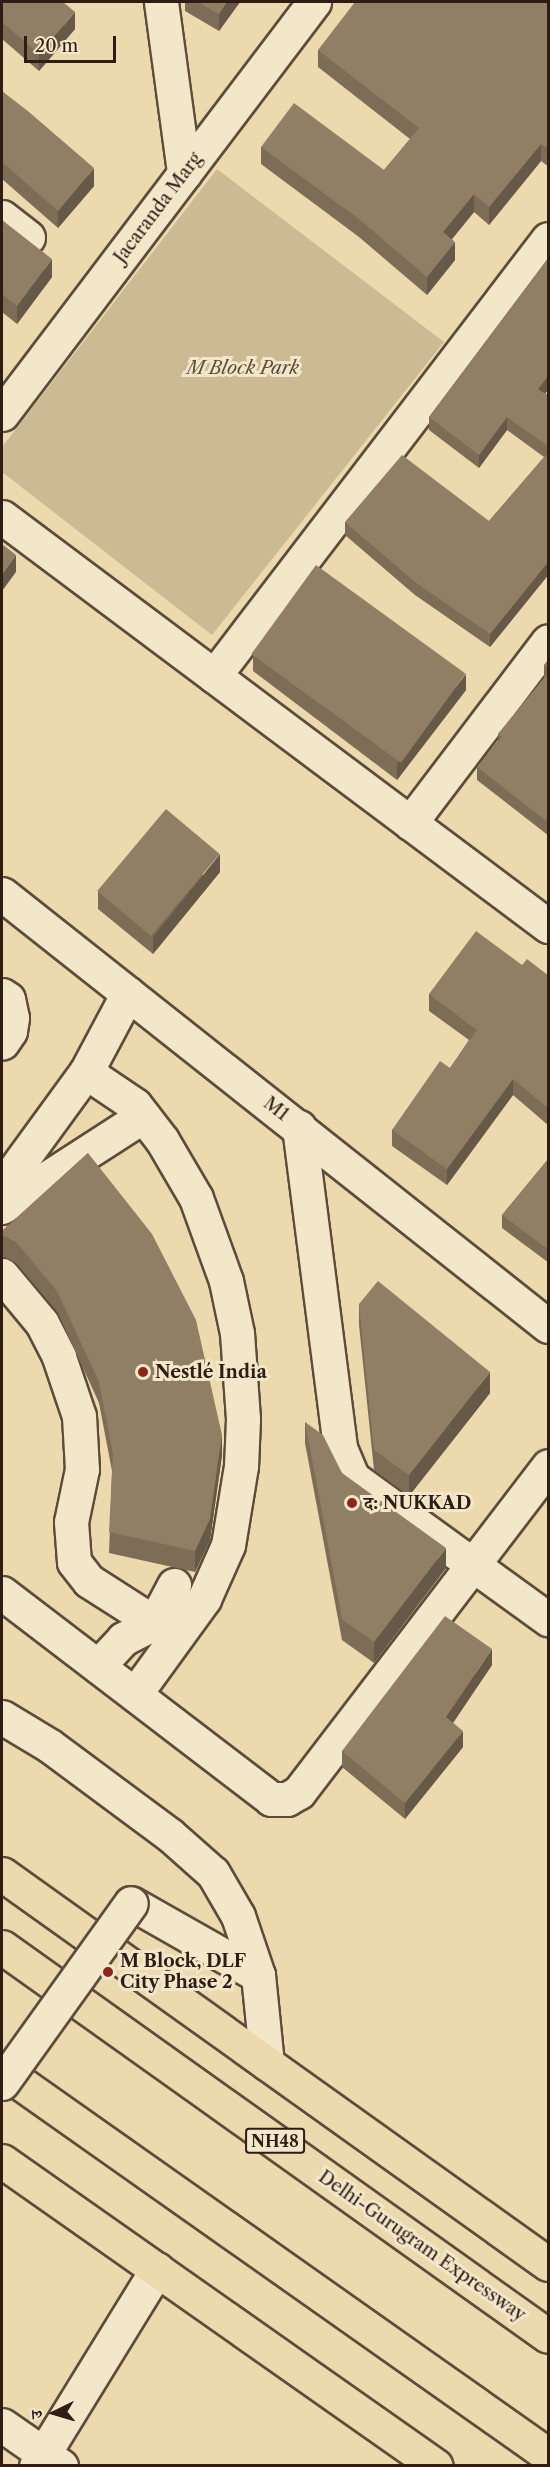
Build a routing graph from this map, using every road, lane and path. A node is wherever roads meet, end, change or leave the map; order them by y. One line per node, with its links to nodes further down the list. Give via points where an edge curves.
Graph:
1 (162, 2): 3 (street)
2 (314, 2): 3 (street, Jacaranda Marg)
3 (184, 172): 7 (street, Jacaranda Marg)
4 (2, 217): 5 (street)
5 (28, 237)
6 (549, 239): 10 (street)
7 (2, 414)
8 (2, 517): 10 (street)
9 (549, 641): 11 (street)
10 (214, 676): 11 (street)
11 (410, 823): 13 (street)
12 (2, 894): 14 (street, M1)
13 (549, 926)
14 (128, 993): 17 (street); 19 (street, M1)
15 (2, 995): 16 (street, via 8,999 12,1018)
16 (2, 1043)
17 (86, 1072): 18 (street, via 135,1105); 20 (street)
18 (143, 1116): 21 (street); 29 (street, via 183,1172 212,1234 237,1333 242,1383 241,1466 228,1545 204,1599)
19 (299, 1127): 23 (street, M1); 25 (street, via 340,1448 353,1478)
20 (2, 1187)
21 (2, 1207)
22 (2, 1275): 29 (street, via 42,1323 59,1357 79,1416 82,1469 71,1522 74,1562 89,1581)
23 (549, 1326)
24 (549, 1466): 25 (street)
25 (472, 1562): 28 (street); 31 (street, via 300,1792 287,1799 271,1799)
26 (174, 1585): 29 (street)
27 (2, 1593): 30 (street)
28 (549, 1619)
29 (164, 1630): 30 (street, via 123,1639); 31 (street)
30 (98, 1666): 31 (street)
31 (135, 1694)
32 (2, 1717): 35 (street, via 50,1746 170,1835 213,1873 238,1916)
33 (2, 1874): 36 (main road)
34 (2, 1947): 42 (main road, Delhi-Gurugram Expressway / NH48)
35 (258, 1975): 36 (street); 38 (street, bridge, via 131,1903)
36 (267, 2064): 40 (main road)
37 (2, 2070): 44 (main road)
38 (2, 2083)
39 (2, 2161): 41 (main road)
40 (549, 2264)
41 (156, 2269): 45 (street); 46 (main road)
42 (549, 2336)
43 (2, 2425): 45 (street)
44 (549, 2455)
45 (47, 2462)
46 (436, 2466)

